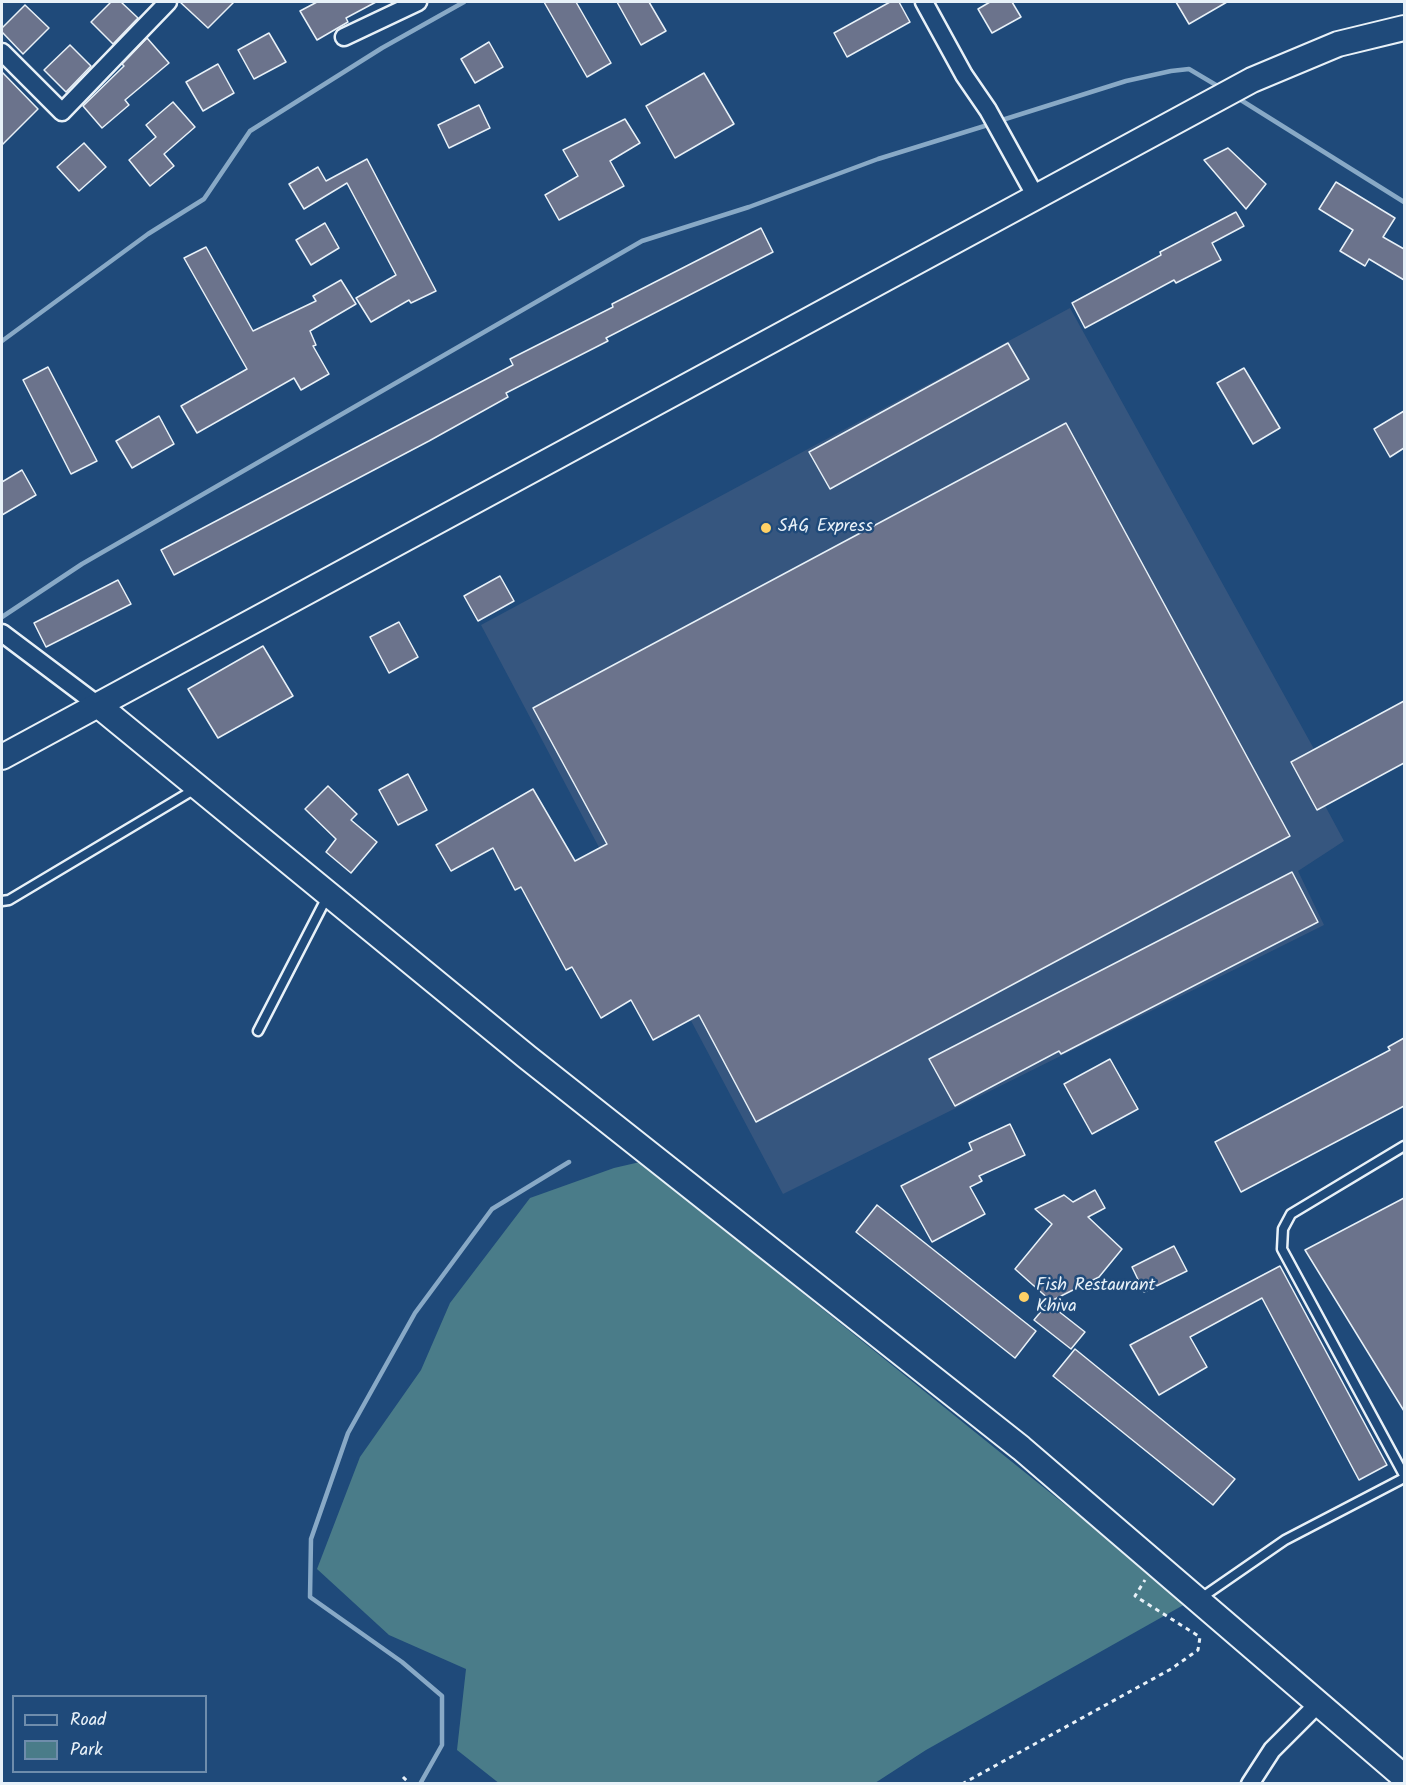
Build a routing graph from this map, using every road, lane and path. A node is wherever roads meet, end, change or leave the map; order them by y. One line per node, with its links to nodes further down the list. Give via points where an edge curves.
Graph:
1 (418, 2): 5 (street)
2 (924, 2): 7 (street)
3 (158, 5): 6 (street, via 62,112)
4 (1404, 28): 7 (main road, via 1338,44 1246,84)
5 (344, 36)
6 (2, 52)
7 (1035, 197): 9 (main road)
8 (2, 633): 9 (street)
9 (99, 706): 10 (main road); 11 (main road)
10 (2, 757)
11 (198, 788): 12 (main road); 13 (lane)
12 (328, 894): 14 (lane); 17 (main road, via 1021,1449)
13 (2, 901)
14 (258, 1031)
15 (1404, 1146): 16 (lane, via 1291,1214 1283,1228 1282,1249)
16 (1404, 1477): 18 (lane, via 1285,1540)
17 (1155, 1563): 18 (main road); 23 (path, via 1135,1596 1200,1637 1198,1650 1171,1669)
18 (1198, 1599): 19 (main road)
19 (1319, 1704): 21 (main road); 24 (street, via 1272,1750)
20 (403, 1777): 22 (path)
21 (1404, 1777)
22 (410, 1784)
23 (962, 1784)
24 (1250, 1784)

